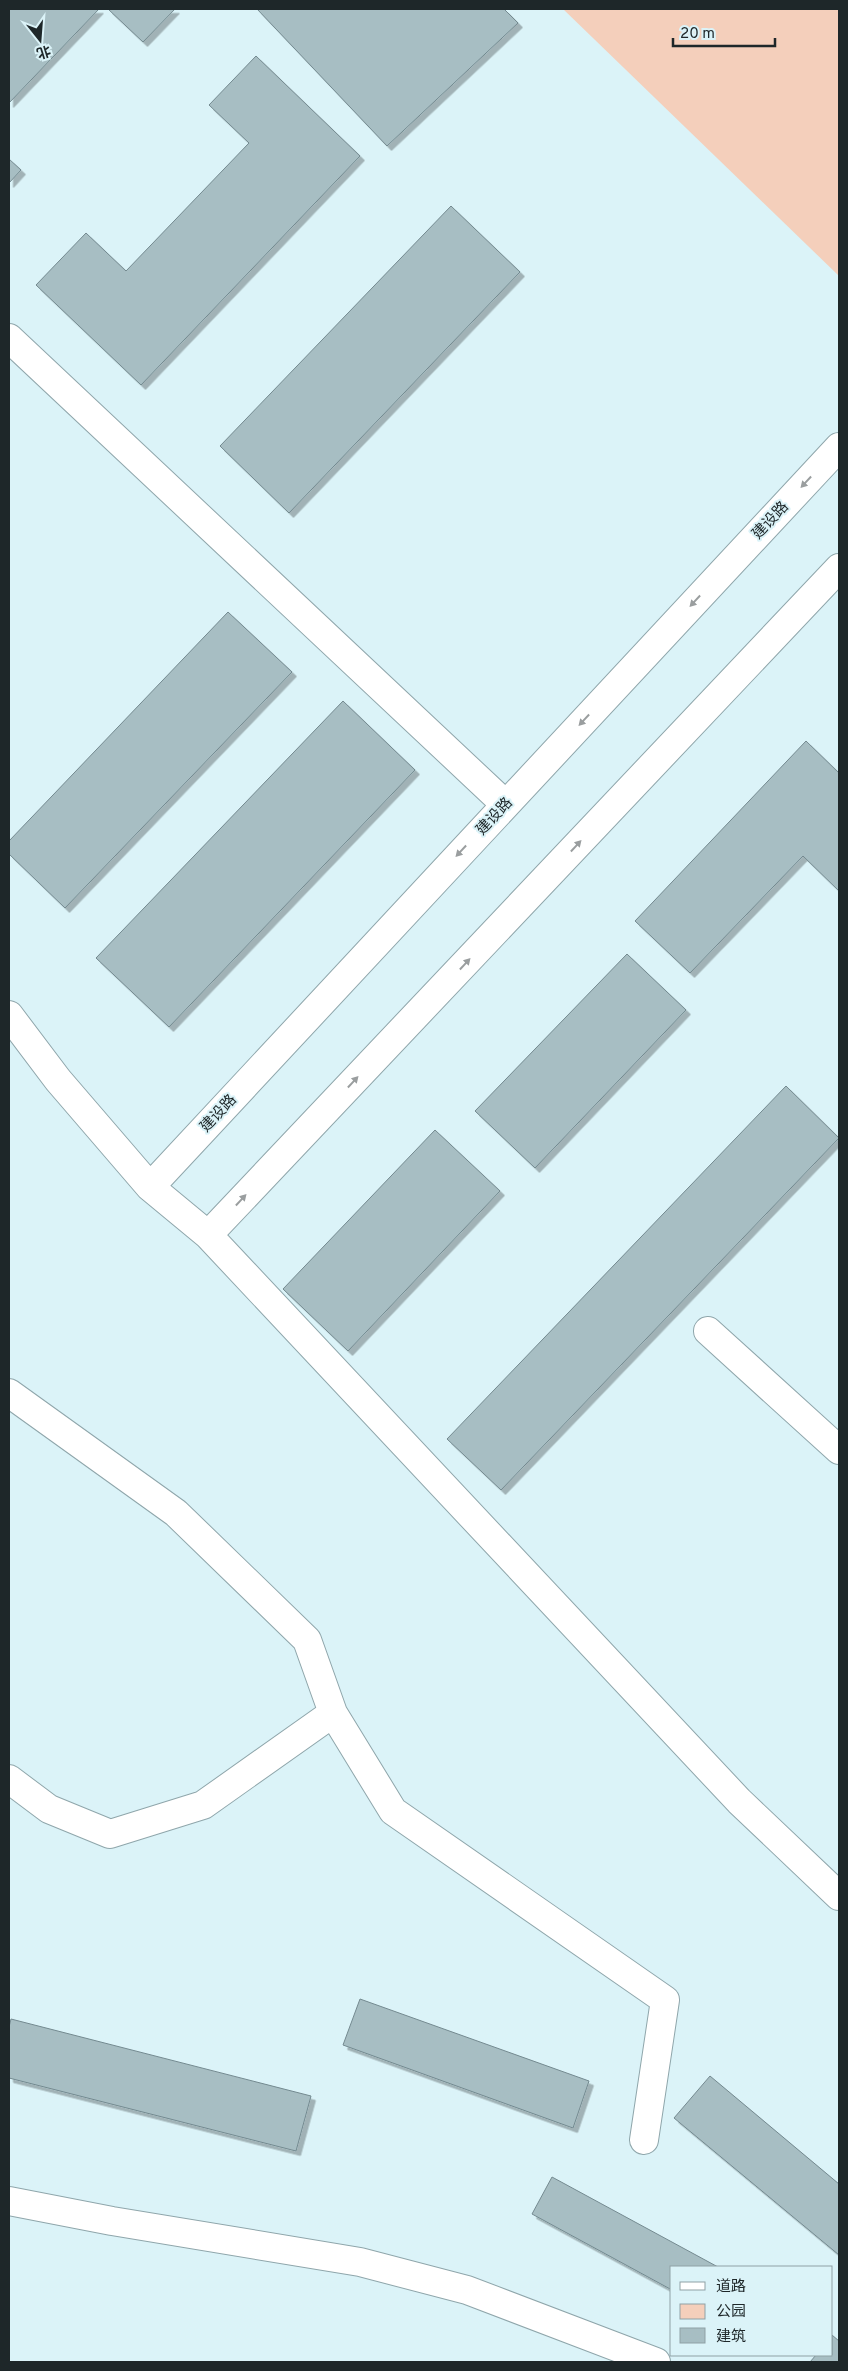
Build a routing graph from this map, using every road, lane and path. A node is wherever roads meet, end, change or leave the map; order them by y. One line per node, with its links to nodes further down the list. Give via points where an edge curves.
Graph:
1 (9, 338): 4 (street)
2 (839, 447): 4 (street, 建设路, one-way to 4)
3 (839, 568): 7 (street, one-way to 3)
4 (505, 804): 6 (street, 建设路, one-way to 6)
5 (9, 1015): 6 (street, via 58,1080)
6 (150, 1187): 7 (street)
7 (208, 1235): 13 (street, via 739,1801)
8 (708, 1331): 10 (street)
9 (9, 1393): 11 (street, via 176,1513 307,1640)
10 (839, 1450)
11 (333, 1713): 12 (street, via 203,1806 110,1834 49,1809); 14 (street, via 394,1811 665,2000)
12 (9, 1779)
13 (839, 1896)
14 (644, 2140)
15 (9, 2201): 16 (street, via 360,2262 467,2290)
16 (656, 2362)

